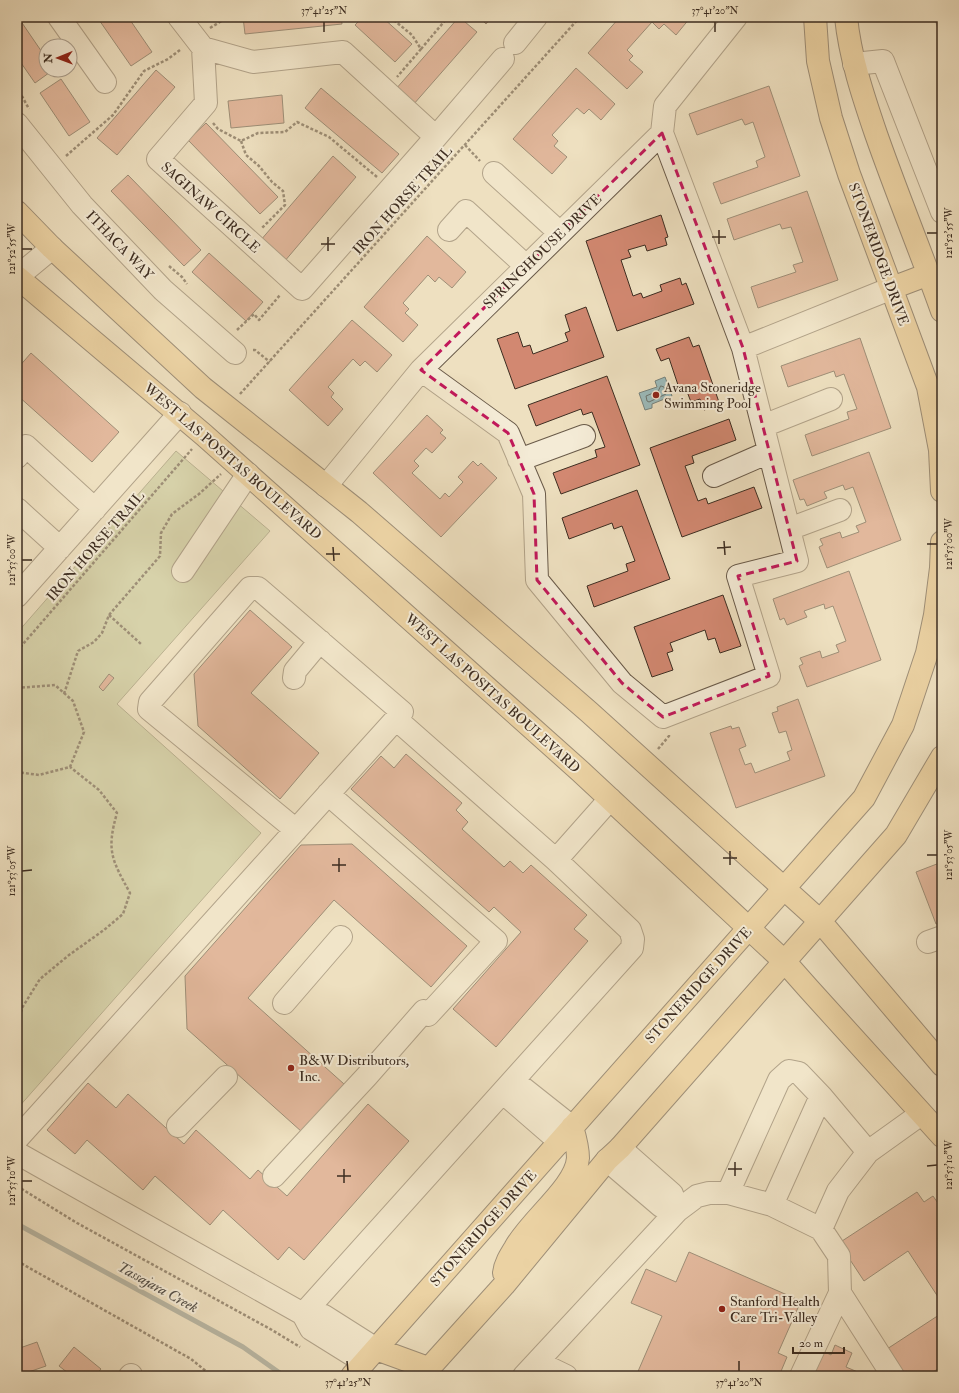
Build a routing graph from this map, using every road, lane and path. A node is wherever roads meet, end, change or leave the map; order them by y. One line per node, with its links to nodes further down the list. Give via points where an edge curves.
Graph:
1 (59, 17): 13 (street)
2 (179, 17): 10 (street)
3 (390, 17): 11 (path, via 412,35)
4 (448, 17): 11 (path)
5 (536, 17): 18 (street, SAGINAW CIRCLE)
6 (580, 17): 38 (path, IRON HORSE TRAIL)
7 (736, 17): 17 (street, via 665,106)
8 (815, 17): 33 (main road, STONERIDGE DRIVE, via 818,61 831,118)
9 (846, 17): 12 (main road)
10 (199, 43): 14 (street, via 253,62 343,52); 15 (street); 20 (path, via 144,71 113,115)
11 (421, 49): 14 (path)
12 (854, 64): 23 (street, via 883,61); 30 (main road, via 889,171)
13 (105, 82)
14 (385, 90): 18 (street)
15 (206, 103): 19 (path, via 210,120 218,129); 27 (street, SAGINAW CIRCLE, via 158,159)
16 (17, 124): 20 (street, ITHACA WAY)
17 (662, 133): 26 (street, SPRINGHOUSE DRIVE); 36 (street)
18 (436, 137): 22 (street, SAGINAW CIRCLE)
19 (241, 142): 22 (path, via 258,133 285,132 297,122 329,137); 27 (path, via 246,155 283,191 285,197 285,205)
20 (52, 168): 35 (street, ITHACA WAY, via 82,205 164,290)
21 (494, 173): 26 (street)
22 (391, 188): 32 (street, SAGINAW CIRCLE, via 302,289)
23 (942, 212)
24 (18, 214): 28 (main road)
25 (449, 230): 29 (street, via 466,210)
26 (560, 234): 29 (street, SPRINGHOUSE DRIVE)
27 (248, 240): 32 (street, SAGINAW CIRCLE)
28 (52, 248): 31 (street); 49 (main road, via 203,388)
29 (526, 266): 37 (street, SPRINGHOUSE DRIVE)
30 (929, 274): 33 (main road); 34 (main road)
31 (17, 277): 40 (main road, WEST LAS POSITAS BOULEVARD)
32 (292, 280): 35 (path, via 259,320 254,314 238,329)
33 (892, 288): 36 (street); 50 (main road, STONERIDGE DRIVE, via 928,387 940,450)
34 (942, 311)
35 (230, 348)
36 (743, 348): 41 (street)
37 (421, 370): 46 (street, via 508,433); 49 (street, SPRINGHOUSE DRIVE)
38 (239, 396)
39 (831, 399): 41 (street)
40 (180, 413): 47 (main road, WEST LAS POSITAS BOULEVARD); 52 (street)
41 (763, 426): 43 (street)
42 (584, 436): 46 (street)
43 (769, 452): 48 (street); 54 (street)
44 (188, 454): 62 (path, IRON HORSE TRAIL)
45 (17, 457): 52 (street, via 26,446)
46 (519, 460): 67 (street, via 534,494 536,580 622,683)
47 (241, 468): 57 (street); 59 (path, via 198,494 172,514 161,533 160,556); 73 (main road, WEST LAS POSITAS BOULEVARD)
48 (714, 476)
49 (326, 486): 69 (main road)
50 (942, 491)
51 (17, 509): 56 (street)
52 (95, 509): 56 (street)
53 (840, 510): 54 (street)
54 (788, 529): 67 (street, via 797,560 738,576 769,676)
55 (942, 542): 76 (main road, STONERIDGE DRIVE, via 936,607 927,653 903,725 864,798)
56 (60, 548): 58 (street)
57 (183, 572)
58 (17, 596)
59 (109, 615): 61 (path); 65 (path, via 102,633 94,642 78,651)
60 (320, 641): 63 (street, via 295,671); 66 (street); 74 (street, via 258,588 250,588 150,702 148,709)
61 (141, 644)
62 (17, 651)
63 (294, 678)
64 (17, 688): 65 (path, via 55,685)
65 (64, 694): 70 (path, via 74,701 84,732)
66 (402, 712)
67 (663, 717): 69 (path, via 669,736)
68 (942, 757): 77 (main road, via 896,835)
69 (646, 764): 76 (main road)
70 (70, 767): 71 (path, via 39,775); 82 (path, via 99,790 117,813 112,832 111,852 118,872 130,893 123,914 40,978 22,1008)
71 (17, 772)
72 (328, 794): 74 (street); 75 (street, via 396,719); 95 (street, via 496,941)
73 (610, 799): 75 (street); 78 (main road, WEST LAS POSITAS BOULEVARD)
74 (296, 830): 91 (street)
75 (556, 860): 85 (street, via 630,930 632,948)
76 (784, 888): 77 (main road); 78 (main road, STONERIDGE DRIVE)
77 (820, 921): 80 (main road); 83 (main road)
78 (749, 928): 80 (main road, WEST LAS POSITAS BOULEVARD); 89 (main road, STONERIDGE DRIVE)
79 (341, 938): 81 (street)
80 (785, 962): 87 (main road, WEST LAS POSITAS BOULEVARD); 94 (main road)
81 (284, 1003)
82 (17, 1027)
83 (942, 1065)
84 (226, 1077): 88 (street)
85 (508, 1086): 89 (street, via 519,1085); 104 (street)
86 (821, 1096): 92 (street); 97 (street, via 799,1073 789,1071 779,1080); 98 (street)
87 (922, 1114): 90 (main road, WEST LAS POSITAS BOULEVARD); 92 (street)
88 (178, 1126)
89 (566, 1134): 102 (main road, via 577,1144 578,1158 575,1171 520,1238 505,1270); 106 (main road, STONERIDGE DRIVE)
90 (942, 1136)
91 (17, 1139)
92 (868, 1152): 100 (street, via 838,1191)
93 (17, 1153): 104 (street)
94 (614, 1154): 99 (street, via 661,1206); 102 (main road)
95 (274, 1176)
96 (17, 1186): 105 (path, via 77,1223)
97 (728, 1193): 98 (street); 99 (street, via 697,1196)
98 (772, 1205): 100 (street)
99 (677, 1211): 107 (street)
100 (821, 1229): 103 (street, via 839,1256)
101 (17, 1261): 109 (path, via 191,1358)
102 (504, 1285): 108 (main road)
103 (840, 1293): 111 (street); 112 (street)
104 (303, 1314): 106 (street, via 324,1316)
105 (303, 1349)
106 (361, 1366): 108 (main road)
107 (530, 1369): 110 (street)
108 (429, 1373)
109 (212, 1376)
110 (566, 1376)
111 (801, 1376)
112 (893, 1376)

